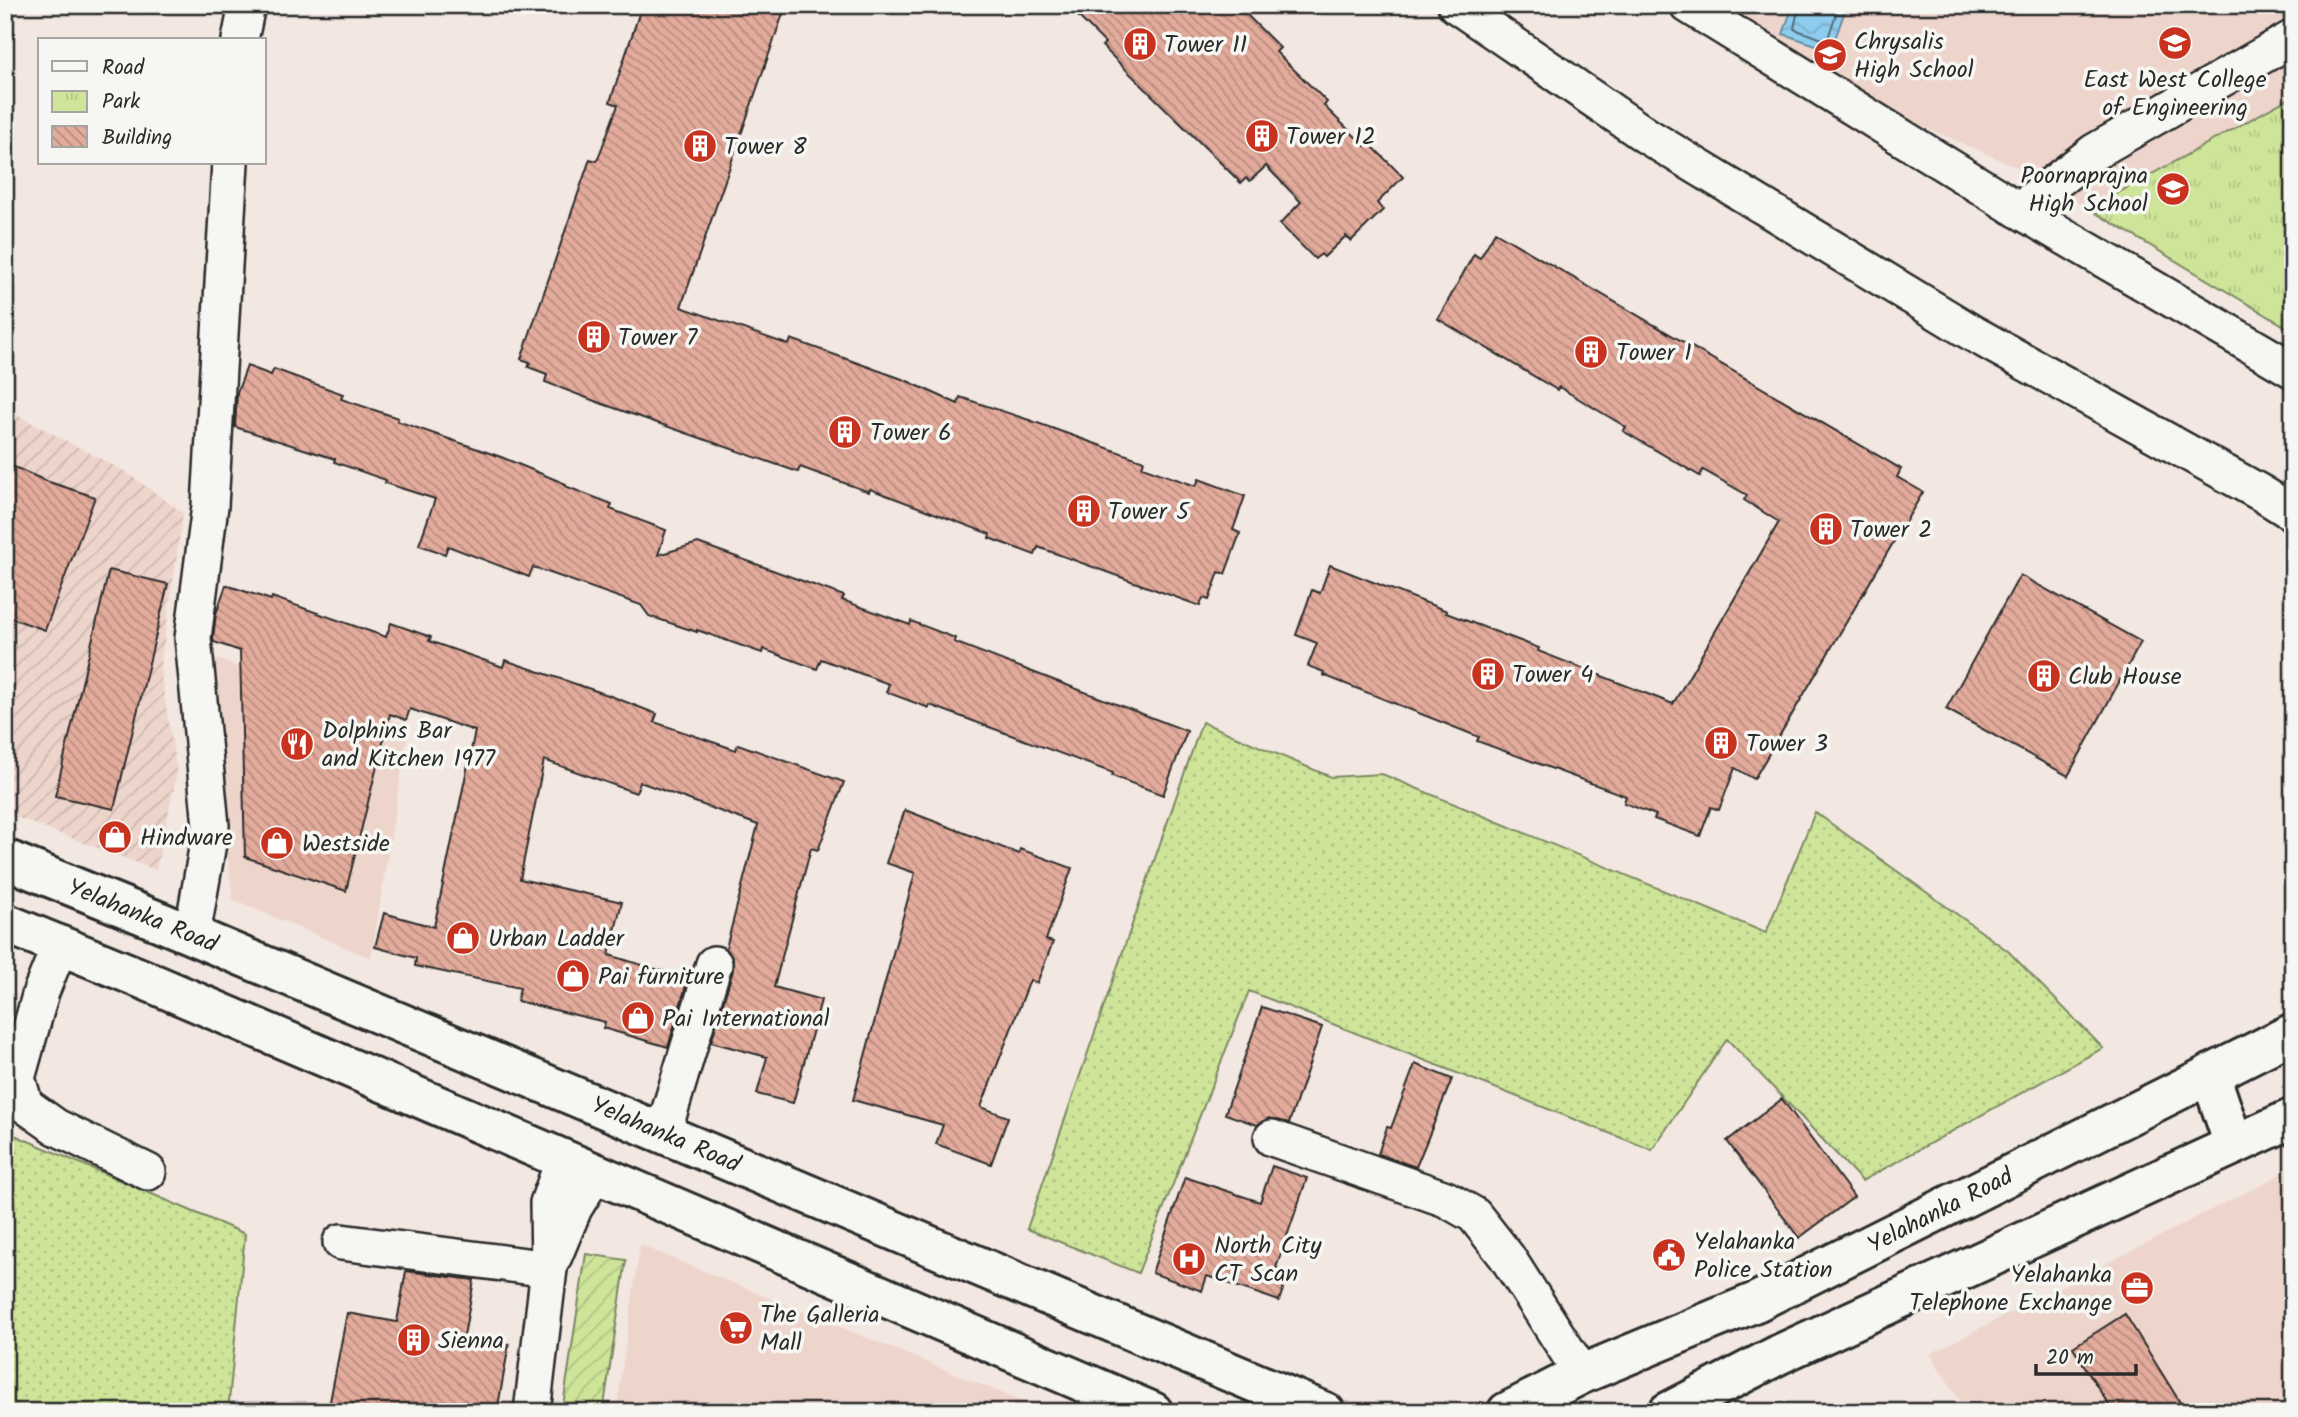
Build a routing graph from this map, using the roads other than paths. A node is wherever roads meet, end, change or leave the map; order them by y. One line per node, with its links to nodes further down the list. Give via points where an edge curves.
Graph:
1 (247, 5): 4 (street)
2 (1456, 5): 9 (street, via 1647,136 1915,299)
3 (1688, 5): 7 (street)
4 (240, 38)
5 (2293, 38): 7 (street, via 2094,152)
6 (230, 164): 12 (street, via 210,506 193,638 211,826)
7 (2019, 210): 8 (street)
8 (2293, 370)
9 (2293, 513)
10 (5, 859): 12 (main road, Yelahanka Road)
11 (5, 923): 13 (main road)
12 (191, 935): 18 (main road, Yelahanka Road)
13 (60, 945): 21 (main road); 22 (street, via 41,992 17,1078 25,1105 56,1127)
14 (713, 964): 18 (street)
15 (2293, 1033): 16 (main road, Yelahanka Road)
16 (2210, 1074): 20 (main road); 25 (main road, Yelahanka Road, via 1756,1302)
17 (2293, 1118): 20 (main road)
18 (663, 1133): 28 (main road, Yelahanka Road)
19 (1272, 1138): 25 (street, via 1446,1199 1474,1215 1507,1257)
20 (2234, 1146): 30 (main road, via 1780,1354)
21 (580, 1166): 24 (street, via 574,1208); 27 (main road)
22 (148, 1172)
23 (341, 1242): 24 (street)
24 (549, 1269): 26 (street)
25 (1582, 1374): 29 (main road, Yelahanka Road)
26 (532, 1412)
27 (1153, 1412)
28 (1325, 1412)
29 (1508, 1412)
30 (1668, 1412)

